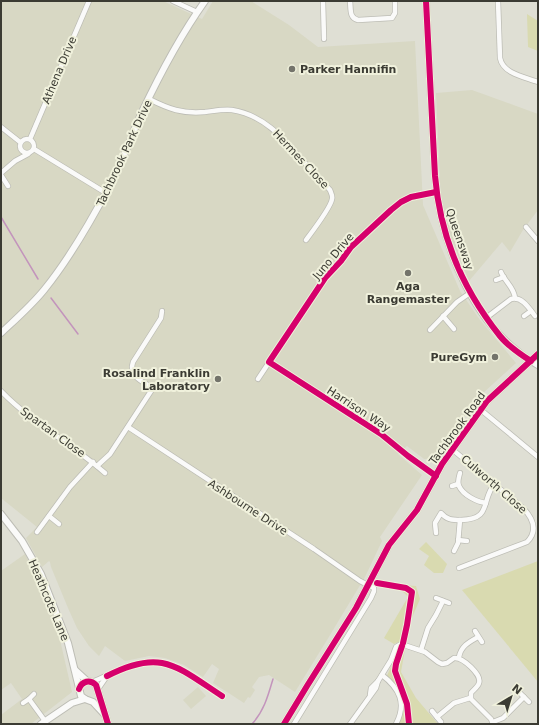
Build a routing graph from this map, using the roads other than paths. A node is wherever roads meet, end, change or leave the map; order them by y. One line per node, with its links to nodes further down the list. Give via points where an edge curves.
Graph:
1 (89, 1): 14 (street, Athena Drive)
2 (173, 1): 9 (street)
3 (205, 1): 9 (street, Tachbrook Park Drive)
4 (323, 1): 10 (street)
5 (350, 1): 6 (street, via 351,15 358,20 392,18 395,13)
6 (395, 1)
7 (426, 1): 23 (street, Queensway)
8 (498, 1): 11 (street, via 502,65 509,71)
9 (197, 12): 12 (street, Tachbrook Park Drive)
10 (324, 39)
11 (538, 82)
12 (149, 99): 22 (street, Tachbrook Park Drive); 25 (street, Hermes Close, via 168,109 180,111 240,111 254,116 276,132 332,194 329,206)
13 (1, 127): 15 (street)
14 (30, 139): 15 (street); 16 (street)
15 (20, 142): 17 (street)
16 (34, 149): 18 (street); 22 (street)
17 (20, 150): 18 (street); 19 (street)
18 (28, 154): 19 (street)
19 (15, 161): 20 (street)
20 (1, 174): 21 (street)
21 (8, 186)
22 (106, 192): 40 (street, Tachbrook Park Drive, via 55,276)
23 (436, 192): 30 (street, Queensway, via 446,236); 43 (street, Juno Drive, via 411,197 401,202 351,246 325,278)
24 (526, 227): 26 (street)
25 (306, 240)
26 (538, 241)
27 (501, 272): 28 (street)
28 (504, 277): 29 (street); 31 (street, via 513,288)
29 (496, 280)
30 (470, 293): 34 (street); 37 (street, Queensway)
31 (515, 298): 33 (street, via 524,302); 37 (street, via 510,299)
32 (162, 311): 48 (street, via 161,318 132,366 134,376 153,388)
33 (531, 311): 35 (street); 36 (street)
34 (443, 316): 38 (street); 39 (street)
35 (524, 316)
36 (535, 316)
37 (486, 318): 42 (street, Queensway, via 502,339)
38 (454, 329)
39 (430, 330)
40 (1, 333)
41 (538, 354): 42 (street, Tachbrook Road)
42 (531, 361): 44 (street, Queensway); 47 (street, Tachbrook Road)
43 (269, 362): 45 (street, Juno Drive); 54 (street, Harrison Way, via 381,434)
44 (538, 365)
45 (258, 380)
46 (1, 391): 51 (street, Spartan Close)
47 (481, 410): 49 (street, Tachbrook Road); 50 (street)
48 (128, 428): 51 (street, via 110,454); 69 (street, Ashbourne Drive)
49 (453, 450): 54 (street, Tachbrook Road); 55 (street, Culworth Close)
50 (538, 457)
51 (95, 464): 52 (street, Spartan Close); 60 (street, via 70,487)
52 (105, 473)
53 (460, 473): 56 (street)
54 (436, 476): 69 (street, Tachbrook Road, via 416,510 389,545)
55 (495, 483): 58 (street, via 488,492); 68 (street, Culworth Close, via 529,514 534,531 530,539 522,544)
56 (458, 484): 57 (street); 58 (street, via 474,500)
57 (452, 486)
58 (486, 503): 61 (street, via 479,516)
59 (1, 514): 78 (street, Heathcote Lane, via 22,541 41,574 68,643)
60 (49, 516): 62 (street); 63 (street)
61 (460, 520): 64 (street, via 449,520 443,511 435,523); 65 (street)
62 (59, 524)
63 (37, 532)
64 (436, 533)
65 (458, 540): 66 (street); 67 (street)
66 (467, 541)
67 (454, 551)
68 (459, 568)
69 (369, 586): 82 (street, Tachbrook Road); 84 (street, Tachbrook Road, via 374,590 371,598)
70 (436, 598): 71 (street)
71 (443, 601): 72 (street); 76 (street, via 428,628)
72 (449, 603)
73 (475, 631): 74 (street)
74 (478, 637): 75 (street); 77 (street, via 464,646)
75 (482, 642)
76 (421, 650): 77 (street, via 442,664); 80 (street, via 403,644 397,645)
77 (459, 658): 90 (street, via 472,669 479,680 479,685)
78 (75, 670): 81 (street, Heathcote Lane); 85 (street, Heathcote Lane)
79 (107, 676): 81 (street); 83 (street); 88 (street, via 137,663 160,662 178,668)
80 (382, 676): 105 (street, via 371,688 369,696); 106 (street, via 393,684 400,696 401,712)
81 (89, 681): 83 (street, Heathcote Lane, via 96,685); 85 (street, via 83,683)
82 (307, 686): 84 (street); 104 (street, Tachbrook Road)
83 (98, 690): 92 (street, via 97,696); 97 (street, Heathcote Lane)
84 (315, 690): 99 (street, Tachbrook Road)
85 (80, 691): 92 (street, Heathcote Lane); 95 (street)
86 (519, 692): 89 (street)
87 (34, 694): 91 (street)
88 (222, 696)
89 (524, 697): 93 (street); 102 (street, via 503,718)
90 (470, 698): 98 (street, via 454,703); 102 (street)
91 (29, 699): 94 (street); 100 (street)
92 (87, 700): 95 (street); 97 (street, Heathcote Lane, via 96,704)
93 (529, 702)
94 (23, 703)
95 (72, 703): 100 (street)
96 (432, 711): 98 (street)
97 (105, 715): 103 (street, Heathcote Lane)
98 (437, 717): 101 (street)
99 (295, 721)
100 (43, 722)
101 (441, 722)
102 (493, 723)
103 (108, 724)
104 (284, 724)
105 (350, 724)
106 (396, 724)

